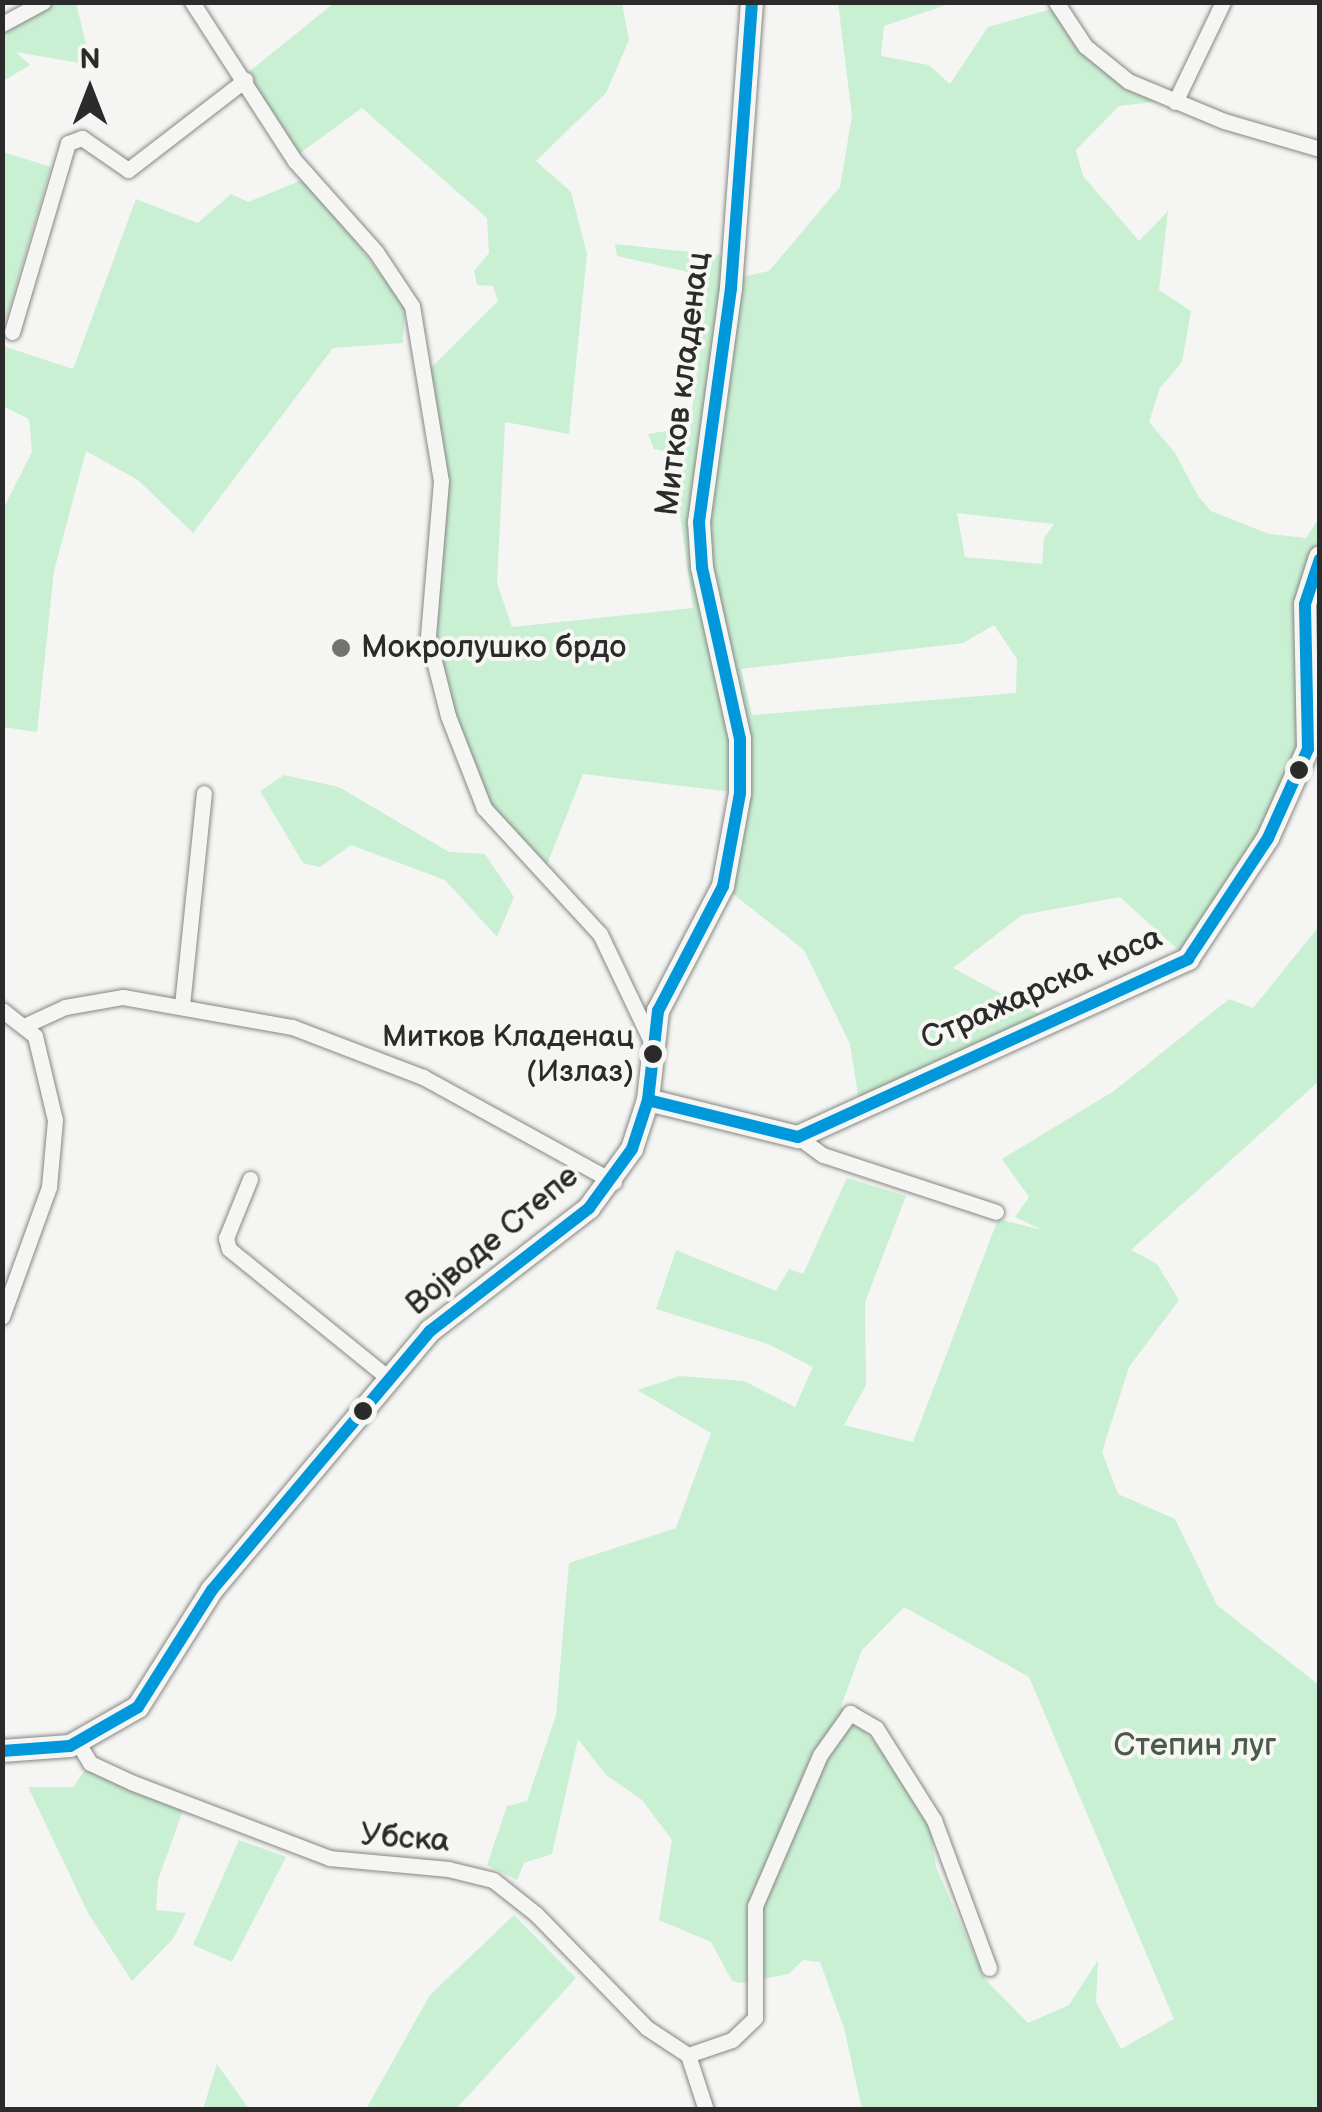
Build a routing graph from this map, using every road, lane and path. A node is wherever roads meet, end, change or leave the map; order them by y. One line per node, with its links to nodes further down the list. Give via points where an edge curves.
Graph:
1 (44, 2): 6 (street)
2 (192, 2): 7 (street)
3 (752, 2): 15 (street, Митков кладенац, via 731,288 699,522 702,568 740,739 740,793 723,886 680,964)
4 (1056, 2): 8 (street, via 1101,62)
5 (1223, 2): 8 (street)
6 (2, 24)
7 (245, 80): 10 (street, via 128,170 82,138 68,143); 15 (street, via 294,161 376,252 412,306 442,480 428,637 448,716 484,808 600,934)
8 (1174, 102): 9 (street)
9 (1320, 149)
10 (12, 332)
11 (1320, 557): 17 (street, Стражарска коса, via 1305,604 1312,729 1304,762 1268,838 1188,959)
12 (204, 793): 13 (street)
13 (182, 1005): 14 (street, via 104,998); 19 (street, via 276,1023 352,1047 494,1112)
14 (11, 1018): 21 (street, via 52,1092 54,1162)
15 (650, 1046): 16 (street, Митков кладенац)
16 (648, 1100): 17 (street); 19 (street, Војводе Степе)
17 (798, 1138): 20 (street, via 823,1155)
18 (250, 1179): 22 (street, via 226,1238 229,1249)
19 (614, 1182): 22 (street, Војводе Степе, via 574,1220 452,1309)
20 (996, 1212)
21 (2, 1318)
22 (391, 1380): 23 (street, Војводе Степе, via 212,1590 151,1692 120,1722)
23 (78, 1743): 24 (street, Војводе Степе); 26 (street, Убска, via 90,1763 133,1784 329,1858 492,1880 536,1914 647,2028)
24 (2, 1751)
25 (990, 1968): 26 (street, via 934,1820 876,1728 850,1713 820,1755 755,1906 756,2018 732,2040)
26 (688, 2055): 27 (street)
27 (706, 2110)

